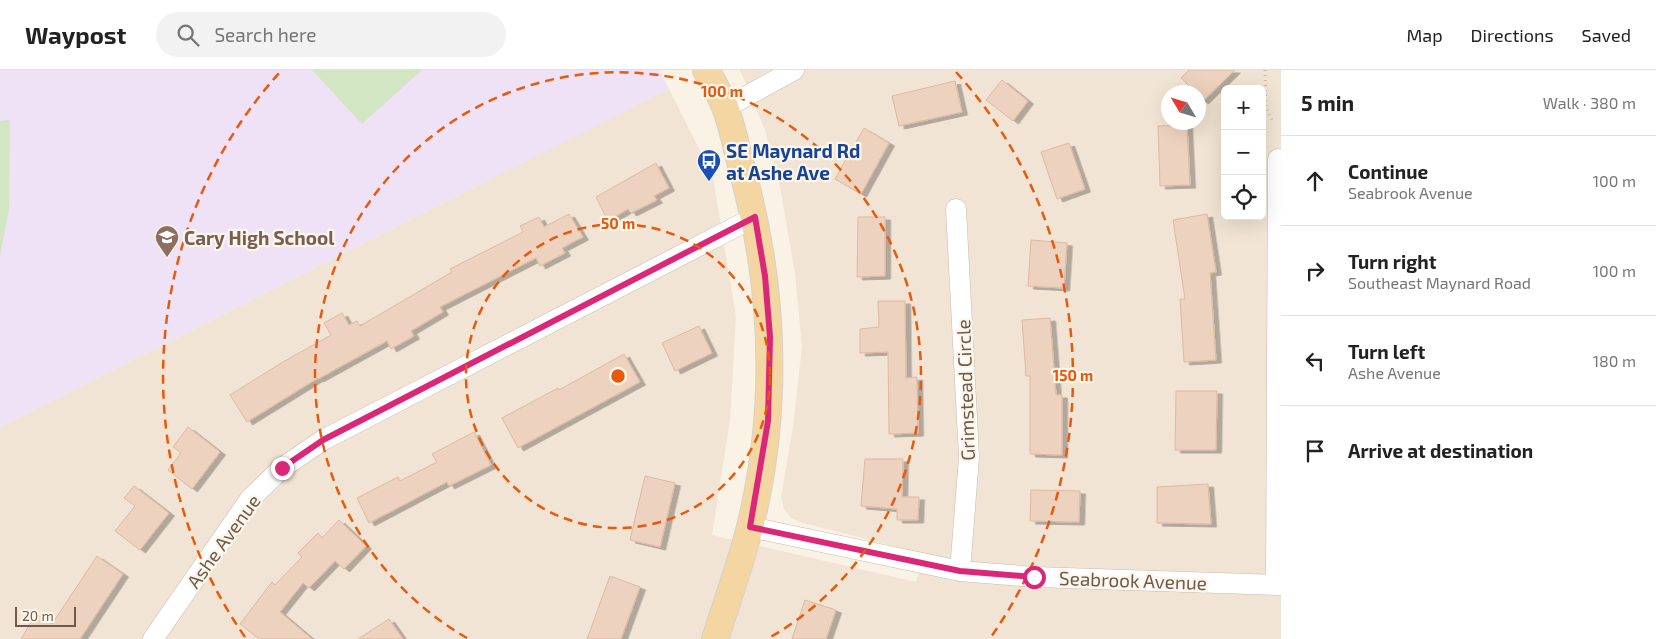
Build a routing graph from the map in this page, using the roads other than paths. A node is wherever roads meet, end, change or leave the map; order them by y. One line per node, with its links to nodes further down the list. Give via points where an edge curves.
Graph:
1 (706, 70): 3 (main road)
2 (794, 70): 3 (street)
3 (726, 108): 6 (main road)
4 (1278, 159): 9 (street)
5 (956, 209): 8 (street, Grimstead Circle, via 969,457)
6 (755, 217): 7 (main road, via 765,276 770,337 768,421); 10 (street, Ashe Avenue, via 323,440 282,468 250,499)
7 (750, 527): 8 (street, Seabrook Avenue); 11 (main road)
8 (960, 571): 9 (street, Seabrook Avenue, via 1044,578)
9 (1279, 584)
10 (161, 636)
11 (715, 639)

